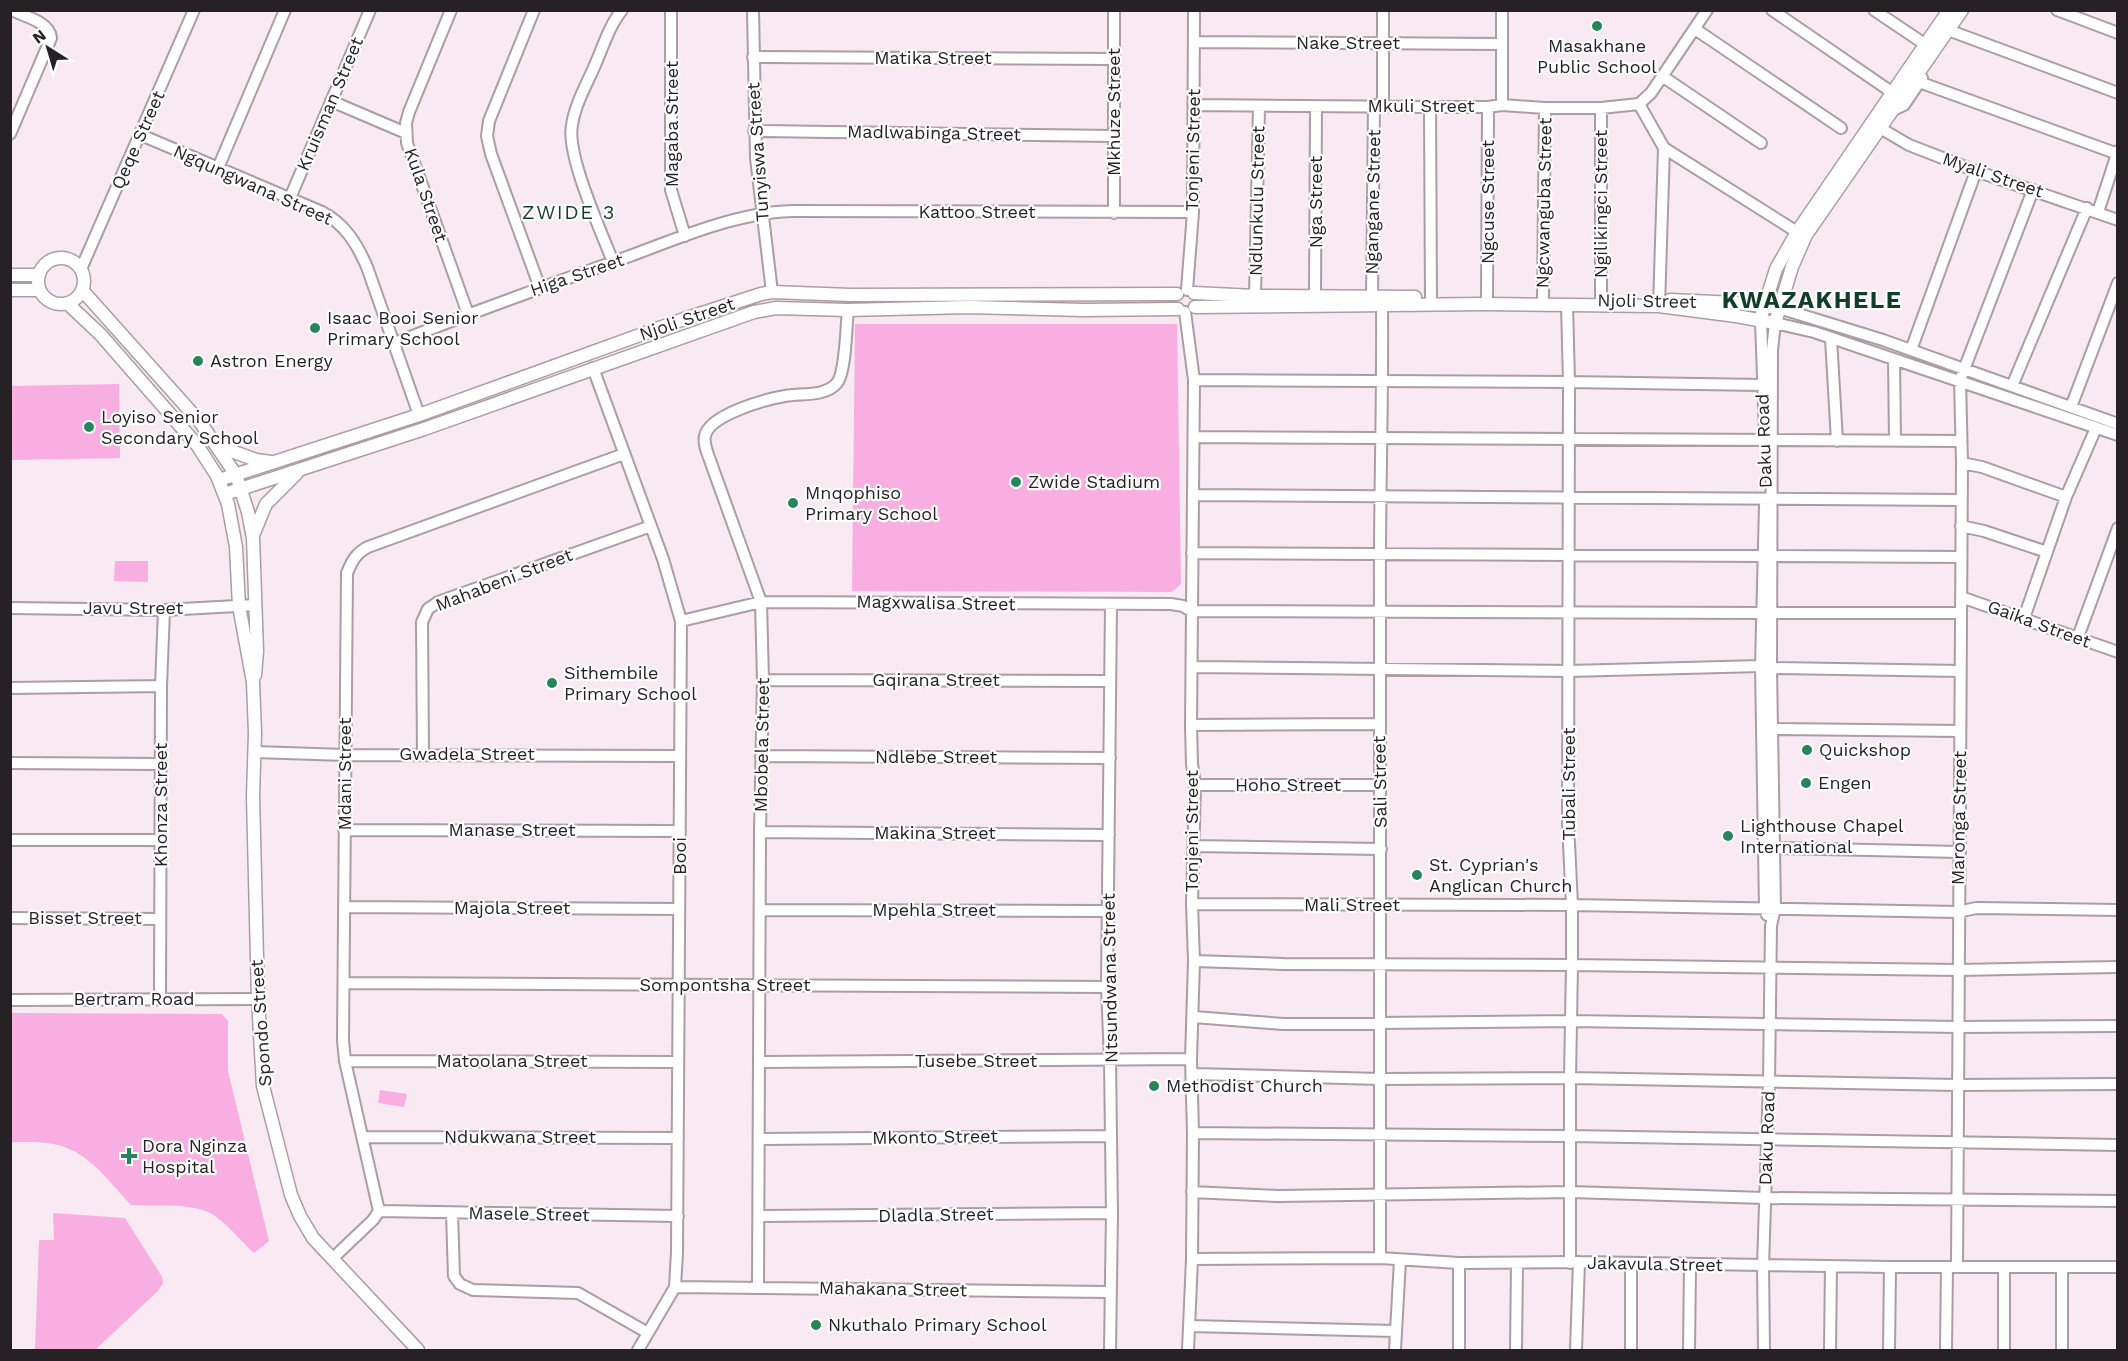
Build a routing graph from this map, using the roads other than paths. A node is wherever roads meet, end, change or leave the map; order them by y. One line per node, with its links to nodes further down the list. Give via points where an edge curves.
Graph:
1 (11, 10): 50 (street, via 46,28 51,38)
2 (194, 10): 51 (street, Qeqe Street)
3 (285, 10): 56 (street)
4 (370, 10): 34 (street, Kruisman Street)
5 (452, 10): 49 (street, Kula Street, via 414,99)
6 (534, 10): 73 (street, via 492,111 488,136)
7 (622, 10): 68 (street, via 573,116 571,137 576,164)
8 (671, 10): 67 (street, Magaba Street, via 671,190)
9 (753, 10): 28 (street, Tunyiswa Street)
10 (1114, 10): 29 (street, Mkhuze Street)
11 (1194, 10): 24 (street, Tonjeni Street)
12 (1383, 10): 25 (street, Ngangane Street)
13 (1502, 10): 26 (street)
14 (1707, 10): 21 (street)
15 (1772, 10): 32 (street)
16 (1874, 10): 27 (street)
17 (1949, 10): 27 (main road, Daku Road)
18 (1962, 10): 22 (main road, Daku Road)
19 (1968, 10): 22 (street)
20 (2057, 10): 23 (street)
21 (1695, 28): 30 (street); 47 (street)
22 (1951, 31): 31 (street); 33 (street); 45 (main road, Daku Road)
23 (2118, 33)
24 (1194, 42): 25 (street, Nake Street); 36 (street, Tonjeni Street)
25 (1383, 43): 26 (street, Nake Street); 37 (street, Ngangane Street)
26 (1502, 44): 38 (street)
27 (1926, 45): 32 (main road, Daku Road)
28 (753, 57): 29 (street, Matika Street); 48 (street, Tunyiswa Street)
29 (1114, 59): 52 (street, Mkhuze Street)
30 (1662, 76): 35 (street); 53 (street)
31 (1919, 82): 45 (street, via 1904,105); 55 (street)
32 (1893, 93): 46 (main road, Daku Road)
33 (2118, 93)
34 (332, 102): 49 (street); 59 (street, Kruisman Street)
35 (1642, 102): 44 (street, Mkuli Street); 54 (street)
36 (1195, 105): 39 (street, Mkuli Street); 61 (street, Tonjeni Street)
37 (1379, 105): 40 (street, Mkuli Street); 41 (street, Mkuli Street); 85 (street, Ngangane Street)
38 (1502, 105): 42 (street, Mkuli Street); 43 (street, Mkuli Street)
39 (1258, 106): 40 (street, Mkuli Street); 79 (street, Ndlunkulu Street)
40 (1316, 107): 80 (street, Nga Street)
41 (1430, 107): 42 (street, Mkuli Street); 81 (street)
42 (1488, 107): 82 (street, Ngcuse Street)
43 (1545, 108): 44 (street, Mkuli Street); 83 (street, Ngcwanguba Street)
44 (1601, 108): 84 (street, Ngilikingci Street)
45 (1891, 111): 46 (main road, Daku Road)
46 (1876, 125): 57 (street, Myali Street, via 1909,145); 66 (main road, Daku Road)
47 (1841, 128)
48 (754, 131): 52 (street, Madlwabinga Street); 63 (street, Tunyiswa Street)
49 (406, 133): 93 (street, Kula Street)
50 (10, 134)
51 (141, 135): 56 (street, Ngqungwana Street); 69 (street, Qeqe Street)
52 (1114, 136): 64 (street, Mkhuze Street)
53 (1761, 143)
54 (1664, 148): 66 (street); 87 (street)
55 (2117, 153): 62 (street)
56 (218, 168): 59 (street, Ngqungwana Street)
57 (1976, 171): 58 (street, Myali Street); 98 (street)
58 (2033, 190): 60 (street, Myali Street); 101 (street, Maronga Street)
59 (290, 198): 97 (street, Ngqungwana Street, via 330,216 351,237 367,267)
60 (2087, 208): 62 (street, Myali Street); 107 (street)
61 (1193, 212): 64 (street, Kattoo Street); 78 (street, Tonjeni Street)
62 (2098, 212): 65 (street, Myali Street)
63 (761, 213): 64 (street, Kattoo Street); 67 (street, Higa Street); 77 (street, Tunyiswa Street)
64 (1113, 213)
65 (2118, 220)
66 (1802, 234): 89 (main road, Daku Road, via 1776,268); 90 (main road, Daku Road)
67 (685, 236): 68 (street, Higa Street)
68 (613, 262): 73 (street, Higa Street)
69 (81, 269): 71 (main road, via 69,259 58,258 44,266); 76 (main road)
70 (10, 274): 71 (main road)
71 (39, 275): 75 (main road)
72 (2118, 283): 108 (street)
73 (540, 288): 93 (street, Higa Street)
74 (10, 290): 75 (main road)
75 (40, 290): 86 (main road, via 51,301)
76 (82, 290): 86 (main road); 120 (main road, Spondo Street)
77 (772, 292): 78 (main road, Njoli Street); 109 (main road, Njoli Street, via 694,315)
78 (1186, 292): 79 (main road, Njoli Street); 91 (main road, via 1197,300); 91 (main road, via 1175,302)
79 (1256, 296): 80 (main road, Njoli Street)
80 (1315, 296): 85 (main road, Njoli Street)
81 (1431, 298): 82 (main road, Njoli Street); 85 (main road, Njoli Street)
82 (1487, 298): 83 (main road, Njoli Street)
83 (1543, 299): 84 (main road, Njoli Street)
84 (1601, 299): 87 (main road, Njoli Street)
85 (1377, 302): 88 (main road, Njoli Street); 91 (main road, Njoli Street); 104 (street, Sali Street)
86 (67, 303): 126 (main road, Spondo Street, via 100,334 197,445)
87 (1659, 303): 88 (main road, Njoli Street); 89 (main road, Njoli Street); 94 (main road, Njoli Street)
88 (1567, 305): 105 (street, Tubali Street)
89 (1764, 306): 90 (main road, Njoli Street); 94 (main road, Daku Road)
90 (1779, 308): 95 (main road, Daku Road); 98 (street, Njoli Street)
91 (1186, 309): 92 (main road, Njoli Street); 102 (street, Tonjeni Street)
92 (848, 310): 100 (main road, Njoli Street, via 776,308 754,312); 146 (street, Mbobela Street, via 843,370 836,384 819,393 783,396 726,415 712,423 705,434 706,449)
93 (468, 314): 97 (street, Higa Street)
94 (1761, 321): 95 (main road, Njoli Street); 106 (street, Daku Road)
95 (1775, 323): 96 (street, Njoli Street); 116 (street, Daku Road)
96 (1832, 338): 99 (street, Njoli Street); 117 (street)
97 (395, 343): 109 (street, Ngqungwana Street)
98 (1911, 350): 101 (street, Njoli Street)
99 (1894, 359): 103 (street, Njoli Street); 118 (street)
100 (592, 368): 121 (street, Booi); 124 (main road, Njoli Street)
101 (1964, 369): 103 (street, Maronga Street); 107 (street, Njoli Street)
102 (1194, 380): 104 (street); 113 (street, Tonjeni Street)
103 (1960, 380): 111 (street, Njoli Street); 119 (street, Maronga Street)
104 (1383, 382): 105 (street); 114 (street, Sali Street)
105 (1569, 382): 106 (street); 115 (street, Tubali Street)
106 (1762, 385): 116 (street, Daku Road)
107 (2012, 386): 108 (street, Njoli Street)
108 (2071, 407): 110 (street, Njoli Street)
109 (419, 415): 122 (main road, Njoli Street)
110 (2118, 424)
111 (2096, 428): 112 (street, Njoli Street); 131 (street)
112 (2118, 435)
113 (1194, 438): 114 (street); 129 (street, Tonjeni Street)
114 (1381, 439): 115 (street); 130 (street, Sali Street)
115 (1568, 440): 116 (street); 133 (street, Tubali Street)
116 (1769, 441): 117 (street); 132 (street, Daku Road)
117 (1837, 441): 118 (street)
118 (1895, 441): 119 (street)
119 (1961, 441): 123 (street, Maronga Street)
120 (218, 446): 122 (main road, via 256,460); 125 (main road, Spondo Street)
121 (624, 454): 135 (street, Booi); 176 (street, Mdani Street, via 360,551 347,573)
122 (274, 462): 125 (main road, Njoli Street)
123 (1962, 463): 131 (street, via 1987,468); 134 (street, Maronga Street)
124 (300, 470): 127 (main road, Njoli Street); 138 (main road, via 266,504)
125 (236, 475): 126 (main road, Njoli Street); 127 (main road, Spondo Street)
126 (219, 480): 128 (main road, Spondo Street)
127 (242, 489): 128 (main road, Njoli Street); 138 (main road, Spondo Street)
128 (225, 494): 149 (main road, Spondo Street, via 236,547)
129 (1193, 495): 130 (street); 141 (street, Tonjeni Street)
130 (1380, 496): 133 (street); 140 (street, Sali Street)
131 (2066, 497): 139 (street)
132 (1769, 498): 133 (street); 134 (street); 143 (street, Daku Road)
133 (1568, 499): 142 (street, Tubali Street)
134 (1961, 500): 136 (street, Maronga Street)
135 (651, 526): 158 (street, Booi, via 672,582); 177 (street, Mahabeni Street, via 438,602 428,609 422,622)
136 (1961, 526): 139 (street); 144 (street, Maronga Street)
137 (2118, 528): 159 (street)
138 (253, 538): 147 (main road, Spondo Street)
139 (2047, 552): 157 (street)
140 (1380, 553): 141 (street); 142 (street); 153 (street, Sali Street)
141 (1192, 554): 152 (street, Tonjeni Street)
142 (1568, 556): 143 (street); 154 (street, Tubali Street)
143 (1768, 556): 144 (street); 155 (street, Daku Road)
144 (1961, 557): 145 (street, Maronga Street)
145 (1961, 597): 156 (street, Maronga Street); 157 (street, Gaika Street)
146 (761, 602): 148 (street, Magxwalisa Street); 158 (street, Magxwalisa Street); 166 (street, Mbobela Street)
147 (255, 605): 149 (street, Javu Street); 168 (main road, Spondo Street, via 257,651)
148 (1111, 605): 152 (street, Magxwalisa Street, via 1171,604); 167 (street, Ntsundwana Street)
149 (239, 606): 151 (street, Javu Street); 168 (main road, Spondo Street)
150 (10, 608): 151 (street, Javu Street)
151 (164, 610): 169 (street, Khonza Street)
152 (1191, 610): 153 (street, Magxwalisa Street); 161 (street, Tonjeni Street)
153 (1380, 611): 154 (street, Magxwalisa Street); 163 (street, Sali Street)
154 (1567, 612): 155 (street, Magxwalisa Street); 164 (street, Tubali Street)
155 (1767, 613): 156 (street, Magxwalisa Street); 162 (street, Daku Road)
156 (1960, 613): 165 (street, Maronga Street)
157 (2024, 618): 159 (street, Gaika Street)
158 (681, 621): 178 (street, Booi)
159 (2078, 638): 160 (street, Gaika Street)
160 (2118, 652)
161 (1192, 667): 163 (street); 172 (street, Tonjeni Street)
162 (1766, 667): 164 (street); 165 (street); 173 (street, Daku Road); 199 (street, Daku Road)
163 (1380, 669): 164 (street); 171 (street, Sali Street)
164 (1569, 671): 196 (street, Tubali Street)
165 (1960, 671): 174 (street, Maronga Street)
166 (763, 680): 167 (street, Gqirana Street); 179 (street, Mbobela Street)
167 (1109, 681): 180 (street, Ntsundwana Street)
168 (253, 682): 175 (main road, Spondo Street)
169 (161, 686): 170 (street); 182 (street, Khonza Street)
170 (10, 688)
171 (1379, 724): 172 (street); 184 (street, Sali Street)
172 (1191, 725): 183 (street, Tonjeni Street)
173 (1773, 729): 174 (street); 192 (street, Daku Road)
174 (1960, 731): 194 (street, Maronga Street)
175 (255, 752): 176 (street, Gwadela Street); 217 (main road, Spondo Street)
176 (345, 754): 177 (street, Gwadela Street); 185 (street, Mdani Street)
177 (423, 754): 178 (street, Gwadela Street)
178 (679, 756): 186 (street, Booi)
179 (761, 756): 180 (street, Ndlebe Street); 187 (street, Mbobela Street)
180 (1110, 758): 188 (street, Ntsundwana Street)
181 (10, 763): 182 (street)
182 (161, 764): 190 (street, Khonza Street)
183 (1195, 785): 184 (street, Hoho Street); 191 (street, Tonjeni Street)
184 (1381, 785): 193 (street, Sali Street)
185 (344, 830): 186 (street, Manase Street); 198 (street, Mdani Street)
186 (680, 831): 200 (street, Booi)
187 (760, 832): 188 (street, Makina Street); 201 (street, Mbobela Street)
188 (1109, 835): 203 (street, Ntsundwana Street)
189 (10, 840): 190 (street)
190 (161, 840): 206 (street, Khonza Street)
191 (1194, 846): 193 (street); 195 (street, Tonjeni Street)
192 (1775, 848): 194 (street); 199 (street, Daku Road)
193 (1381, 849): 197 (street, Sali Street)
194 (1960, 852): 204 (street, Maronga Street)
195 (1192, 904): 197 (street, Mali Street); 207 (street, Tonjeni Street)
196 (1572, 905): 197 (street, Mali Street); 199 (street, Mali Street); 209 (street, Tubali Street)
197 (1380, 906): 208 (street, Sali Street)
198 (345, 907): 200 (street, Majola Street); 213 (street, Mdani Street)
199 (1770, 908): 204 (street, Mali Street); 210 (street, Daku Road)
200 (680, 909): 215 (street, Booi)
201 (760, 910): 203 (street, Mpehla Street); 214 (street, Mbobela Street)
202 (2118, 910): 204 (street, Mali Street, via 1976,908)
203 (1108, 911): 216 (street, Ntsundwana Street)
204 (1958, 912): 212 (street, Maronga Street)
205 (10, 918): 206 (street, Bisset Street)
206 (160, 919): 219 (street, Khonza Street)
207 (1194, 960): 208 (street); 220 (street, Tonjeni Street)
208 (1380, 964): 209 (street); 222 (street, Sali Street)
209 (1572, 965): 210 (street); 221 (street, Tubali Street)
210 (1770, 967): 212 (street); 223 (street, Daku Road)
211 (2118, 968): 212 (street)
212 (1959, 970): 225 (street, Maronga Street)
213 (344, 983): 215 (street, Sompontsha Street); 227 (street, Mdani Street)
214 (759, 984): 215 (street, Sompontsha Street); 216 (street, Sompontsha Street); 230 (street, Mbobela Street)
215 (680, 986): 229 (street, Booi)
216 (1107, 987): 228 (street, Ntsundwana Street)
217 (258, 999): 219 (street, Bertram Road); 259 (main road, Spondo Street, via 263,1086 291,1195 313,1238)
218 (10, 1000): 219 (street, Bertram Road)
219 (160, 1000)
220 (1194, 1017): 222 (street, via 1283,1024); 226 (street, Tonjeni Street)
221 (1571, 1021): 222 (street); 223 (street); 232 (street, Tubali Street)
222 (1379, 1024): 233 (street, Sali Street)
223 (1769, 1025): 225 (street); 234 (street, Daku Road)
224 (2118, 1026): 225 (street)
225 (1958, 1027): 236 (street, Maronga Street)
226 (1191, 1059): 228 (street, Tusebe Street); 231 (street, Tonjeni Street)
227 (345, 1060): 229 (street, Matoolana Street); 241 (street, Mdani Street)
228 (1110, 1060): 230 (street, Tusebe Street); 239 (street, Ntsundwana Street)
229 (678, 1062): 242 (street, Booi)
230 (760, 1062): 243 (street, Mbobela Street)
231 (1193, 1074): 233 (street); 237 (street, Tonjeni Street)
232 (1569, 1078): 233 (street); 234 (street); 240 (street, Tubali Street)
233 (1380, 1080): 238 (street, Sali Street)
234 (1769, 1082): 236 (street); 244 (street, Daku Road)
235 (2118, 1084): 236 (street)
236 (1958, 1085): 245 (street, Maronga Street)
237 (1193, 1133): 238 (street); 247 (street, Tonjeni Street)
238 (1381, 1135): 240 (street); 249 (street, Sali Street)
239 (1110, 1136): 243 (street, Mkonto Street); 254 (street, Ntsundwana Street)
240 (1570, 1136): 244 (street); 248 (street, Tubali Street)
241 (362, 1137): 242 (street, Ndukwana Street); 253 (street, Mdani Street)
242 (678, 1138): 256 (street, Booi)
243 (760, 1139): 257 (street, Mbobela Street)
244 (1768, 1140): 245 (street); 250 (street, Daku Road)
245 (1958, 1142): 246 (street); 251 (street, Maronga Street)
246 (2118, 1145)
247 (1192, 1192): 249 (street, via 1278,1196); 260 (street, Tonjeni Street)
248 (1570, 1192): 249 (street); 250 (street); 263 (street, Tubali Street)
249 (1380, 1194): 258 (street, Sali Street)
250 (1766, 1198): 251 (street); 267 (street, Daku Road)
251 (1958, 1199): 252 (street); 270 (street, Maronga Street)
252 (2118, 1201)
253 (380, 1211): 255 (street, Masele Street); 259 (street)
254 (1112, 1213): 257 (street, Dladla Street); 276 (street, Ntsundwana Street)
255 (452, 1214): 256 (street, Masele Street); 279 (street, via 454,1276 466,1288 578,1293)
256 (678, 1216): 274 (street, Booi)
257 (759, 1216): 275 (street, Mbobela Street)
258 (1380, 1258): 260 (street, Jakavula Street); 261 (street, Jakavula Street)
259 (332, 1259): 280 (main road, Spondo Street)
260 (1192, 1259): 277 (street, Tonjeni Street)
261 (1400, 1260): 262 (street, Jakavula Street); 278 (street)
262 (1459, 1263): 264 (street, Jakavula Street); 285 (street)
263 (1575, 1263): 264 (street, Jakavula Street); 265 (street, Jakavula Street); 287 (street, Tubali Street)
264 (1516, 1264): 286 (street)
265 (1631, 1264): 266 (street, Jakavula Street); 288 (street)
266 (1690, 1266): 267 (street, Jakavula Street); 289 (street)
267 (1764, 1266): 268 (street, Jakavula Street); 290 (street, Daku Road)
268 (1831, 1266): 269 (street, Jakavula Street); 291 (street)
269 (1890, 1267): 270 (street, Jakavula Street); 292 (street)
270 (1952, 1267): 271 (street, Jakavula Street); 293 (street, Maronga Street)
271 (2004, 1267): 272 (street, Jakavula Street); 294 (street)
272 (2062, 1267): 273 (street, Jakavula Street); 295 (street)
273 (2118, 1267)
274 (675, 1287): 275 (street, Mahakana Street); 279 (street, Booi)
275 (758, 1287): 276 (street, Mahakana Street)
276 (1111, 1292): 282 (street, Ntsundwana Street)
277 (1190, 1326): 278 (street); 283 (street, Tonjeni Street)
278 (1395, 1331): 284 (street)
279 (648, 1333): 281 (street, Booi)
280 (418, 1350)
281 (638, 1350)
282 (1110, 1350)
283 (1188, 1350)
284 (1395, 1350)
285 (1459, 1350)
286 (1516, 1350)
287 (1576, 1350)
288 (1631, 1350)
289 (1689, 1350)
290 (1764, 1350)
291 (1830, 1350)
292 (1889, 1350)
293 (1946, 1350)
294 (2004, 1350)
295 (2062, 1350)

